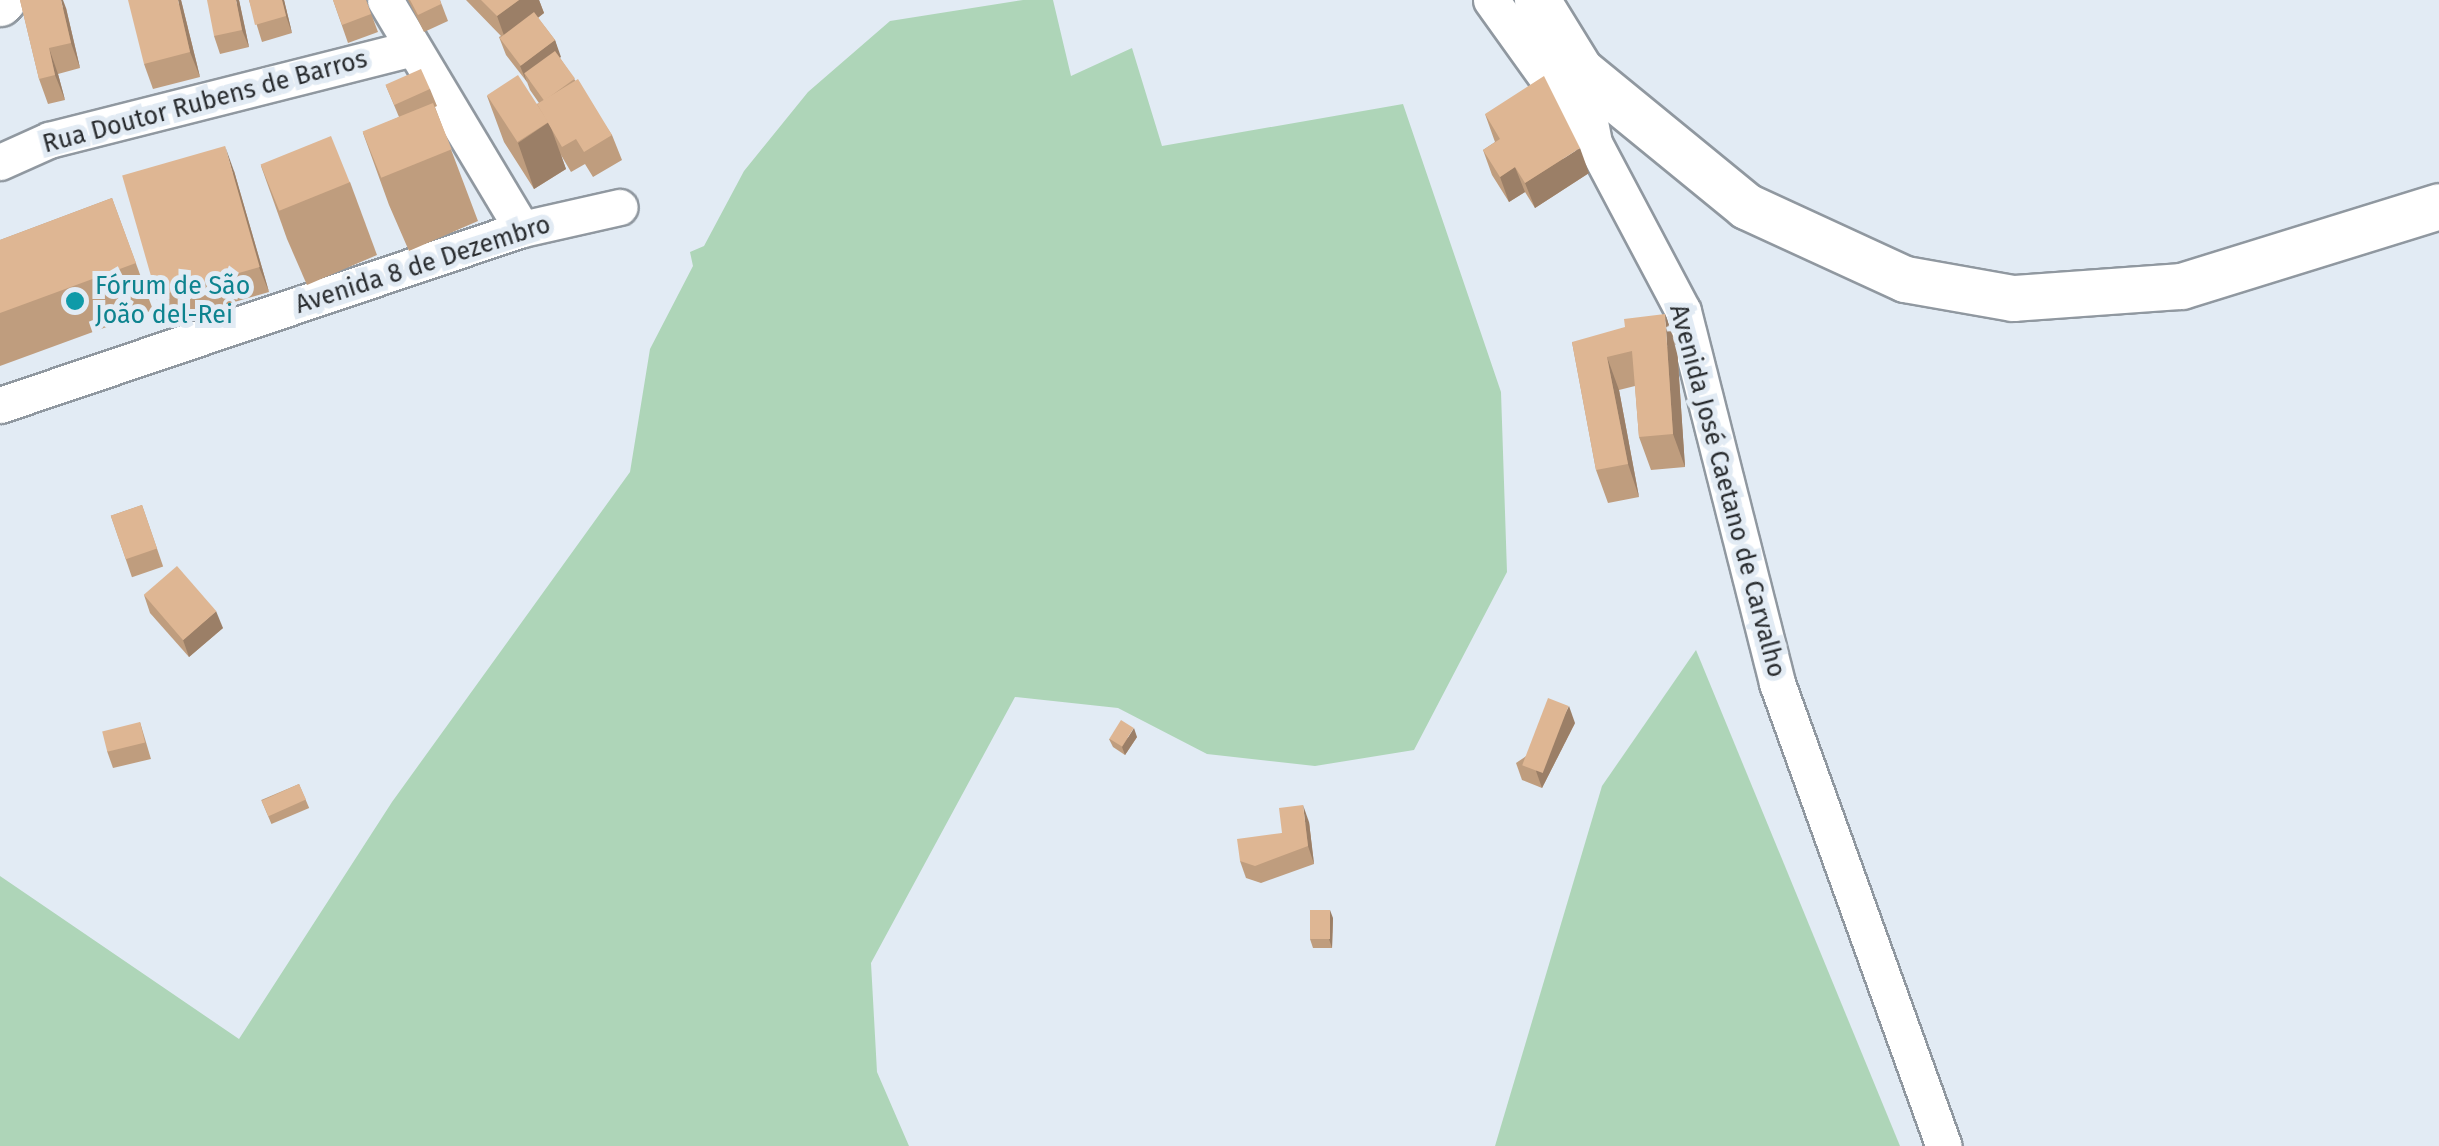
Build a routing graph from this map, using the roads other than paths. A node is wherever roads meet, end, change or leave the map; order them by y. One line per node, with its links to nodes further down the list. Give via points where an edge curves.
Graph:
1 (385, 0): 4 (street)
2 (1491, 0): 6 (street)
3 (1536, 0): 5 (main road)
4 (412, 48): 7 (street, Rua Doutor Rubens de Barros, via 49,140); 10 (street)
5 (1580, 70): 6 (street, Avenida José Caetano de Carvalho); 8 (main road, via 1746,206 1825,249 1905,278 2013,298 2181,286)
6 (1594, 144): 12 (street, Avenida José Caetano de Carvalho, via 1683,311 1777,683)
7 (0, 162)
8 (2439, 206)
9 (620, 207): 10 (street, Avenida 8 de Dezembro)
10 (522, 229): 11 (street, Avenida 8 de Dezembro)
11 (0, 405)
12 (1944, 1146)

